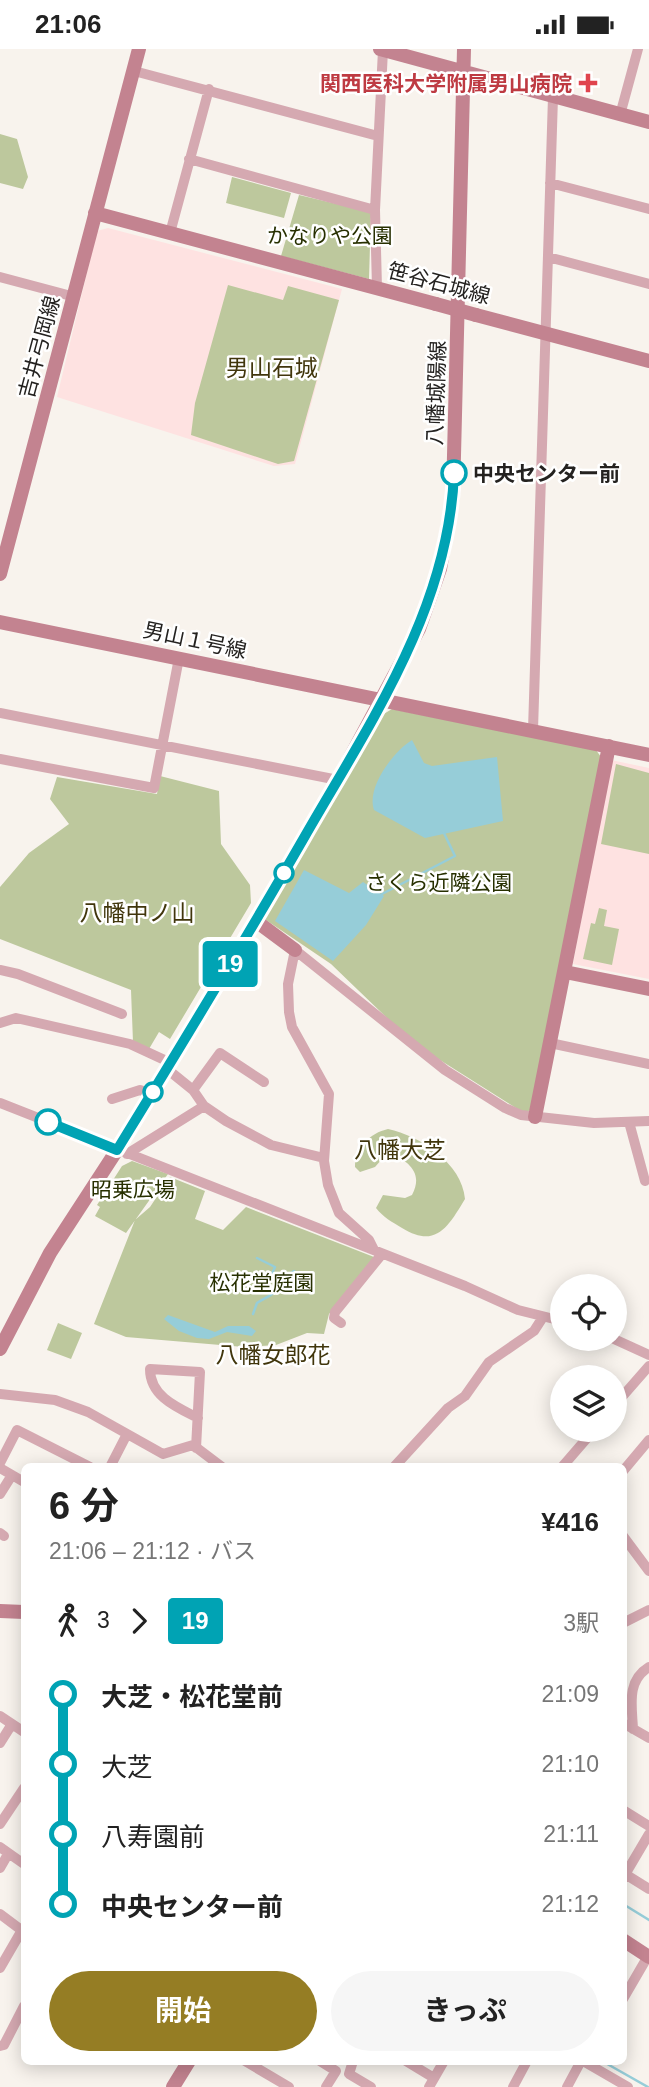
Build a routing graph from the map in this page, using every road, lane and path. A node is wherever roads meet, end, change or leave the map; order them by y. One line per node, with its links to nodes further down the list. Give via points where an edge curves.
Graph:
1 (139, 49): 5 (street, 吉井弓岡線)
2 (382, 49): 6 (street); 11 (street)
3 (464, 49): 6 (street, 八幡城陽線)
4 (638, 49): 9 (street)
5 (134, 71): 7 (street); 16 (street, 吉井弓岡線)
6 (463, 73): 8 (street); 28 (street, 八幡城陽線, via 453,496 440,569 428,605)
7 (209, 89): 11 (street); 12 (street)
8 (553, 97): 9 (street); 13 (street)
9 (620, 115): 10 (street)
10 (649, 122)
11 (378, 136): 15 (street)
12 (188, 159): 15 (street); 17 (street)
13 (550, 183): 14 (street); 18 (street)
14 (649, 209)
15 (374, 210): 21 (street)
16 (96, 213): 17 (street, 笹谷石城線); 22 (street, 吉井弓岡線)
17 (170, 233): 21 (street, 笹谷石城線)
18 (548, 257): 20 (street); 23 (street)
19 (0, 277): 22 (street)
20 (649, 284)
21 (377, 288): 23 (street, 笹谷石城線, bridge)
22 (75, 297): 25 (street, 吉井弓岡線)
23 (546, 333): 24 (street, 笹谷石城線); 30 (street)
24 (649, 361)
25 (0, 574)
26 (0, 622): 27 (street, 男山１号線)
27 (178, 658): 28 (street, 男山１号線); 31 (street)
28 (382, 700): 30 (street, 男山１号線); 35 (street, 八幡城陽線)
29 (0, 713): 31 (street)
30 (533, 730): 32 (street, 男山１号線)
31 (163, 745): 34 (street, via 154,788); 35 (street)
32 (609, 746): 33 (street, 男山１号線); 39 (street)
33 (649, 755)
34 (0, 759)
35 (338, 780): 36 (street, 八幡城陽線)
36 (256, 921): 37 (street); 45 (street, 八幡城陽線)
37 (295, 950): 52 (street, via 445,1070 505,1108); 56 (street, via 288,984 289,1012 292,1027 329,1094)
38 (0, 970): 41 (street)
39 (565, 972): 40 (street); 43 (street)
40 (649, 989)
41 (122, 1014)
42 (0, 1023): 45 (street, via 16,1018 130,1044)
43 (550, 1043): 44 (street); 52 (street)
44 (649, 1064)
45 (169, 1066): 47 (street); 48 (street, 八幡城陽線)
46 (264, 1082): 47 (street, via 220,1053)
47 (193, 1090): 51 (street)
48 (152, 1094): 49 (street, via 140,1090); 55 (street, 八幡城陽線)
49 (112, 1099)
50 (0, 1103): 55 (street)
51 (204, 1106): 55 (street); 56 (street, via 271,1145)
52 (535, 1117): 54 (street)
53 (649, 1121): 54 (street)
54 (629, 1122): 57 (street)
55 (122, 1152): 58 (street); 63 (street, 八幡城陽線, via 50,1253)
56 (324, 1157): 58 (street, via 339,1213)
57 (645, 1181)
58 (378, 1252): 59 (street); 61 (street, via 335,1313)
59 (543, 1317): 60 (street); 76 (street, via 534,1331 489,1362 465,1396)
60 (550, 1318)
61 (341, 1323)
62 (627, 1345): 64 (street)
63 (0, 1349)
64 (649, 1355)
65 (649, 1366): 66 (street)
66 (627, 1391)
67 (0, 1394): 69 (street, via 55,1400)
68 (198, 1417): 68 (street, via 200,1372 150,1369 150,1380 161,1397); 72 (street)
69 (127, 1434): 72 (street, via 163,1454); 74 (street)
70 (649, 1440): 79 (street)
71 (584, 1442): 77 (street)
72 (196, 1448): 75 (street)
73 (82, 1463): 78 (street, via 18,1430)
74 (112, 1463)
75 (217, 1463)
76 (398, 1463)
77 (565, 1463)
78 (0, 1466): 80 (street)
79 (627, 1466)
80 (12, 1475): 81 (street); 82 (street)
81 (21, 1480)
82 (0, 1495)
83 (627, 1541): 84 (street)
84 (649, 1571)
85 (0, 1611): 87 (street)
86 (649, 1611): 88 (street)
87 (21, 1612)
88 (627, 1621)
89 (649, 1667): 93 (street, via 635,1678 631,1691)
90 (0, 1716): 91 (street)
91 (12, 1724): 94 (street); 96 (street)
92 (627, 1725): 93 (street)
93 (633, 1729): 95 (street)
94 (21, 1730)
95 (649, 1738)
96 (0, 1743)
97 (21, 1792): 99 (street)
98 (627, 1812): 100 (street)
99 (0, 1824)
100 (649, 1826)
101 (649, 1834): 105 (street)
102 (4, 1850): 103 (street); 104 (street)
103 (21, 1862)
104 (0, 1868)
105 (627, 1871)
106 (627, 1878): 107 (street)
107 (649, 1889)
108 (0, 1914): 109 (street)
109 (21, 1930)
110 (21, 1934): 113 (street)
111 (627, 1943): 112 (street)
112 (649, 1957): 114 (street)
113 (0, 1968)
114 (627, 1993)
115 (21, 2012): 116 (street)
116 (0, 2046)
117 (187, 2065): 127 (street)
118 (253, 2065): 128 (street)
119 (326, 2065): 129 (street, via 336,2071)
120 (352, 2065): 130 (street, via 349,2074)
121 (411, 2065): 126 (street)
122 (442, 2065): 126 (street)
123 (525, 2065): 131 (street)
124 (580, 2065): 132 (street)
125 (589, 2065): 133 (street)
126 (432, 2083)
127 (173, 2087)
128 (289, 2087)
129 (326, 2087)
130 (371, 2087)
131 (513, 2087)
132 (567, 2087)
133 (628, 2087)

